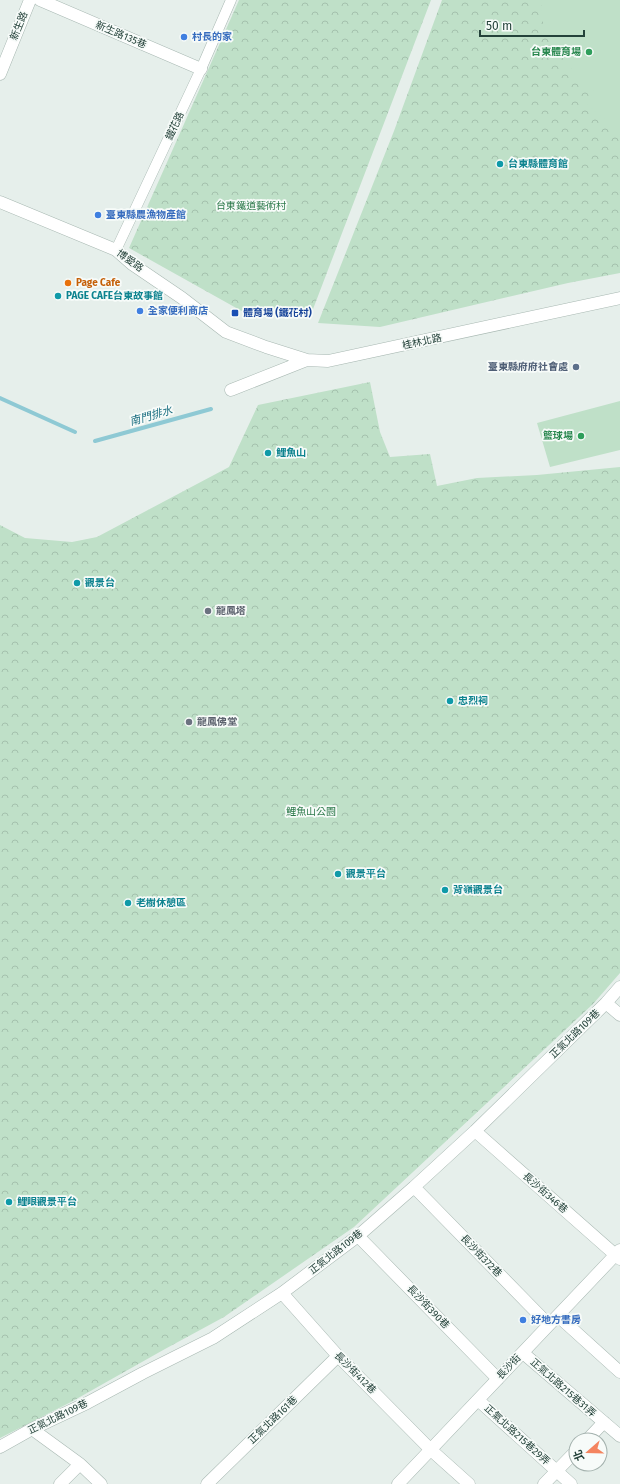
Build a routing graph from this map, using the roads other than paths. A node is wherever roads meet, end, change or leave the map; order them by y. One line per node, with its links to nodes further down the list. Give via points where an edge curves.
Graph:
1 (30, 0): 5 (street, 新生路)
2 (40, 0): 4 (street, 新生路135巷)
3 (231, 0): 4 (street, 鐵花路)
4 (201, 69): 7 (street, 鐵花路)
5 (0, 74)
6 (0, 202): 7 (street, 博愛路)
7 (116, 250): 9 (street, 博愛路)
8 (620, 298): 10 (street, 桂林北路, via 328,361)
9 (226, 332): 10 (street, 桂林北路)
10 (307, 360): 11 (street)
11 (230, 390)
12 (620, 987): 13 (street, 正氣北路109巷)
13 (606, 1003): 14 (street); 15 (street, 正氣北路109巷)
14 (620, 1015)
15 (475, 1131): 16 (street, 正氣北路109巷); 18 (street, 長沙街346巷)
16 (414, 1186): 17 (street, 正氣北路109巷); 21 (street, 長沙街372巷)
17 (358, 1236): 19 (street, 正氣北路109巷); 25 (street, 長沙街390巷)
18 (619, 1255): 20 (street, 長沙街)
19 (282, 1293): 23 (street, 長沙街412巷); 28 (street, 正氣北路109巷, via 213,1338)
20 (558, 1316): 21 (street, 長沙街); 24 (street)
21 (549, 1325): 22 (street, 長沙街)
22 (523, 1353): 25 (street, 長沙街); 27 (street, 正氣北路215巷31弄)
23 (338, 1356): 32 (street, 長沙街412巷); 38 (street, 正氣北路161巷)
24 (620, 1372)
25 (498, 1379): 26 (street, 長沙街)
26 (478, 1400): 32 (street, 長沙街); 35 (street, 正氣北路215巷29弄)
27 (604, 1422): 29 (street); 30 (street, 正氣北路215巷31弄)
28 (32, 1429): 31 (street, 正氣北路109巷); 34 (street)
29 (595, 1432)
30 (620, 1436)
31 (0, 1447)
32 (431, 1450): 39 (street, 長沙街); 40 (street, 長沙街412巷)
33 (568, 1459): 35 (street)
34 (80, 1464): 36 (street); 37 (street)
35 (556, 1471): 41 (street); 42 (street, 正氣北路215巷29弄)
36 (60, 1484)
37 (101, 1484)
38 (207, 1484)
39 (398, 1484)
40 (469, 1484)
41 (544, 1484)
42 (572, 1484)

